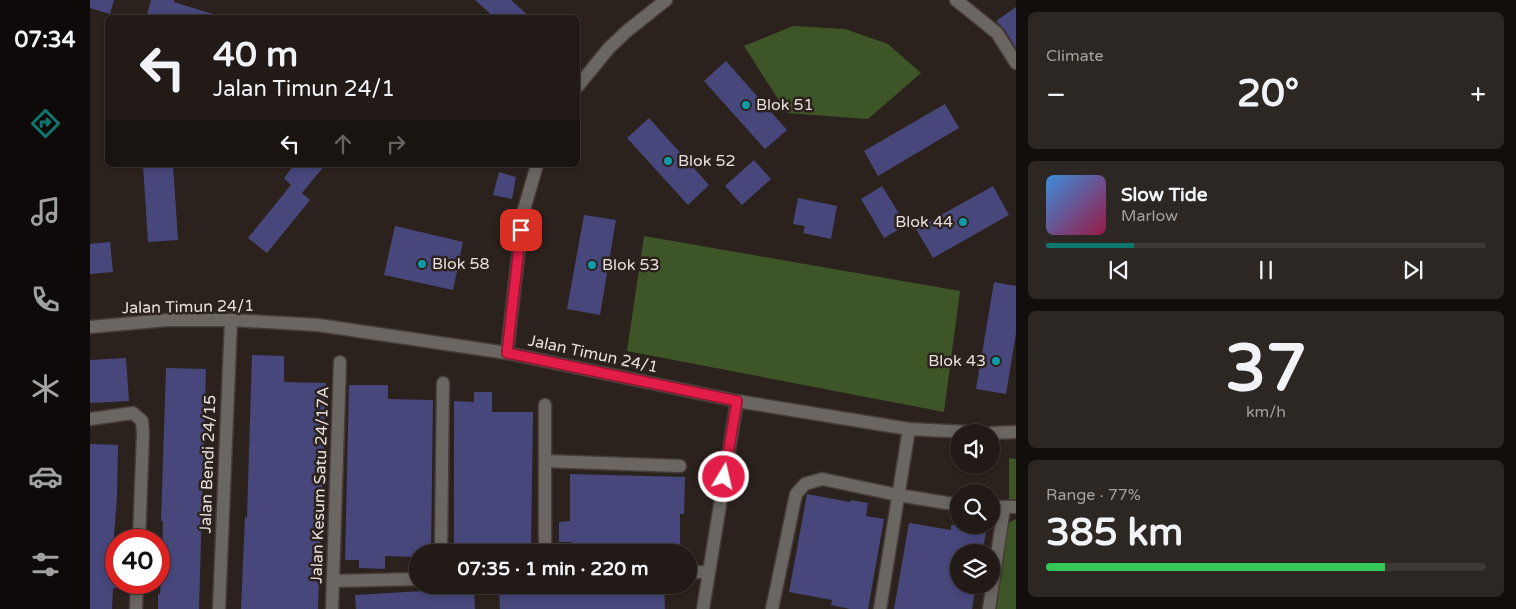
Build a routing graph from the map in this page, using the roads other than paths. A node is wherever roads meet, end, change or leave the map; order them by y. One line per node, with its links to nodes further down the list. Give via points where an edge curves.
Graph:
1 (666, 0): 4 (street, via 609,48)
2 (956, 0): 3 (street, via 998,33)
3 (1016, 63)
4 (580, 84)
5 (536, 167): 8 (street, via 523,213)
6 (231, 320): 7 (street, Jalan Timun 24/1, via 167,320); 8 (street, Jalan Timun 24/1, via 318,326); 32 (street, Jalan Bendi 24/15)
7 (90, 327)
8 (507, 353): 11 (street, Jalan Timun 24/1)
9 (340, 362): 29 (street, Jalan Kesum Satu 24/17A)
10 (443, 383): 24 (street)
11 (737, 401): 14 (street, Jalan Timun 24/1); 27 (street)
12 (545, 405): 18 (street)
13 (90, 419): 23 (street, via 133,413 142,421)
14 (909, 429): 15 (street, Jalan Timun 24/1); 20 (street)
15 (950, 431)
16 (1016, 432): 17 (street)
17 (1000, 433)
18 (545, 461): 19 (street); 25 (street)
19 (680, 466)
20 (898, 495): 21 (street); 35 (street, via 822,479 806,484 796,494); 36 (street)
21 (950, 504)
22 (1010, 508): 37 (street)
23 (139, 529)
24 (441, 544)
25 (545, 544)
26 (697, 572): 27 (street)
27 (709, 572): 34 (street)
28 (409, 579): 29 (street)
29 (333, 581): 33 (street, Jalan Kesum Satu 24/17A)
30 (137, 594): 31 (street)
31 (136, 609)
32 (219, 609)
33 (332, 609)
34 (703, 609)
35 (772, 609)
36 (880, 609)
37 (989, 609)

